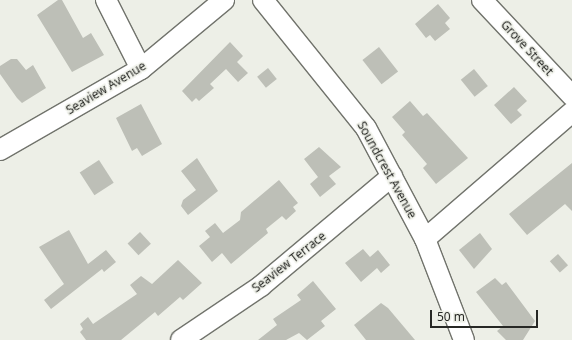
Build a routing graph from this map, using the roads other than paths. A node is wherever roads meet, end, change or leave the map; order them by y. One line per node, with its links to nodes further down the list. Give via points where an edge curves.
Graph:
1 (106, 0): 5 (street)
2 (224, 0): 5 (street, Seaview Avenue)
3 (264, 0): 9 (street, Soundcrest Avenue, via 366,128)
4 (482, 0): 6 (street, Grove Street)
5 (141, 69): 8 (street, Seaview Avenue)
6 (572, 96)
7 (572, 112): 10 (street)
8 (0, 150)
9 (392, 176): 10 (street, Soundcrest Avenue); 11 (street, Seaview Terrace, via 261,286)
10 (425, 239): 12 (street, Soundcrest Avenue)
11 (181, 340)
12 (464, 340)

